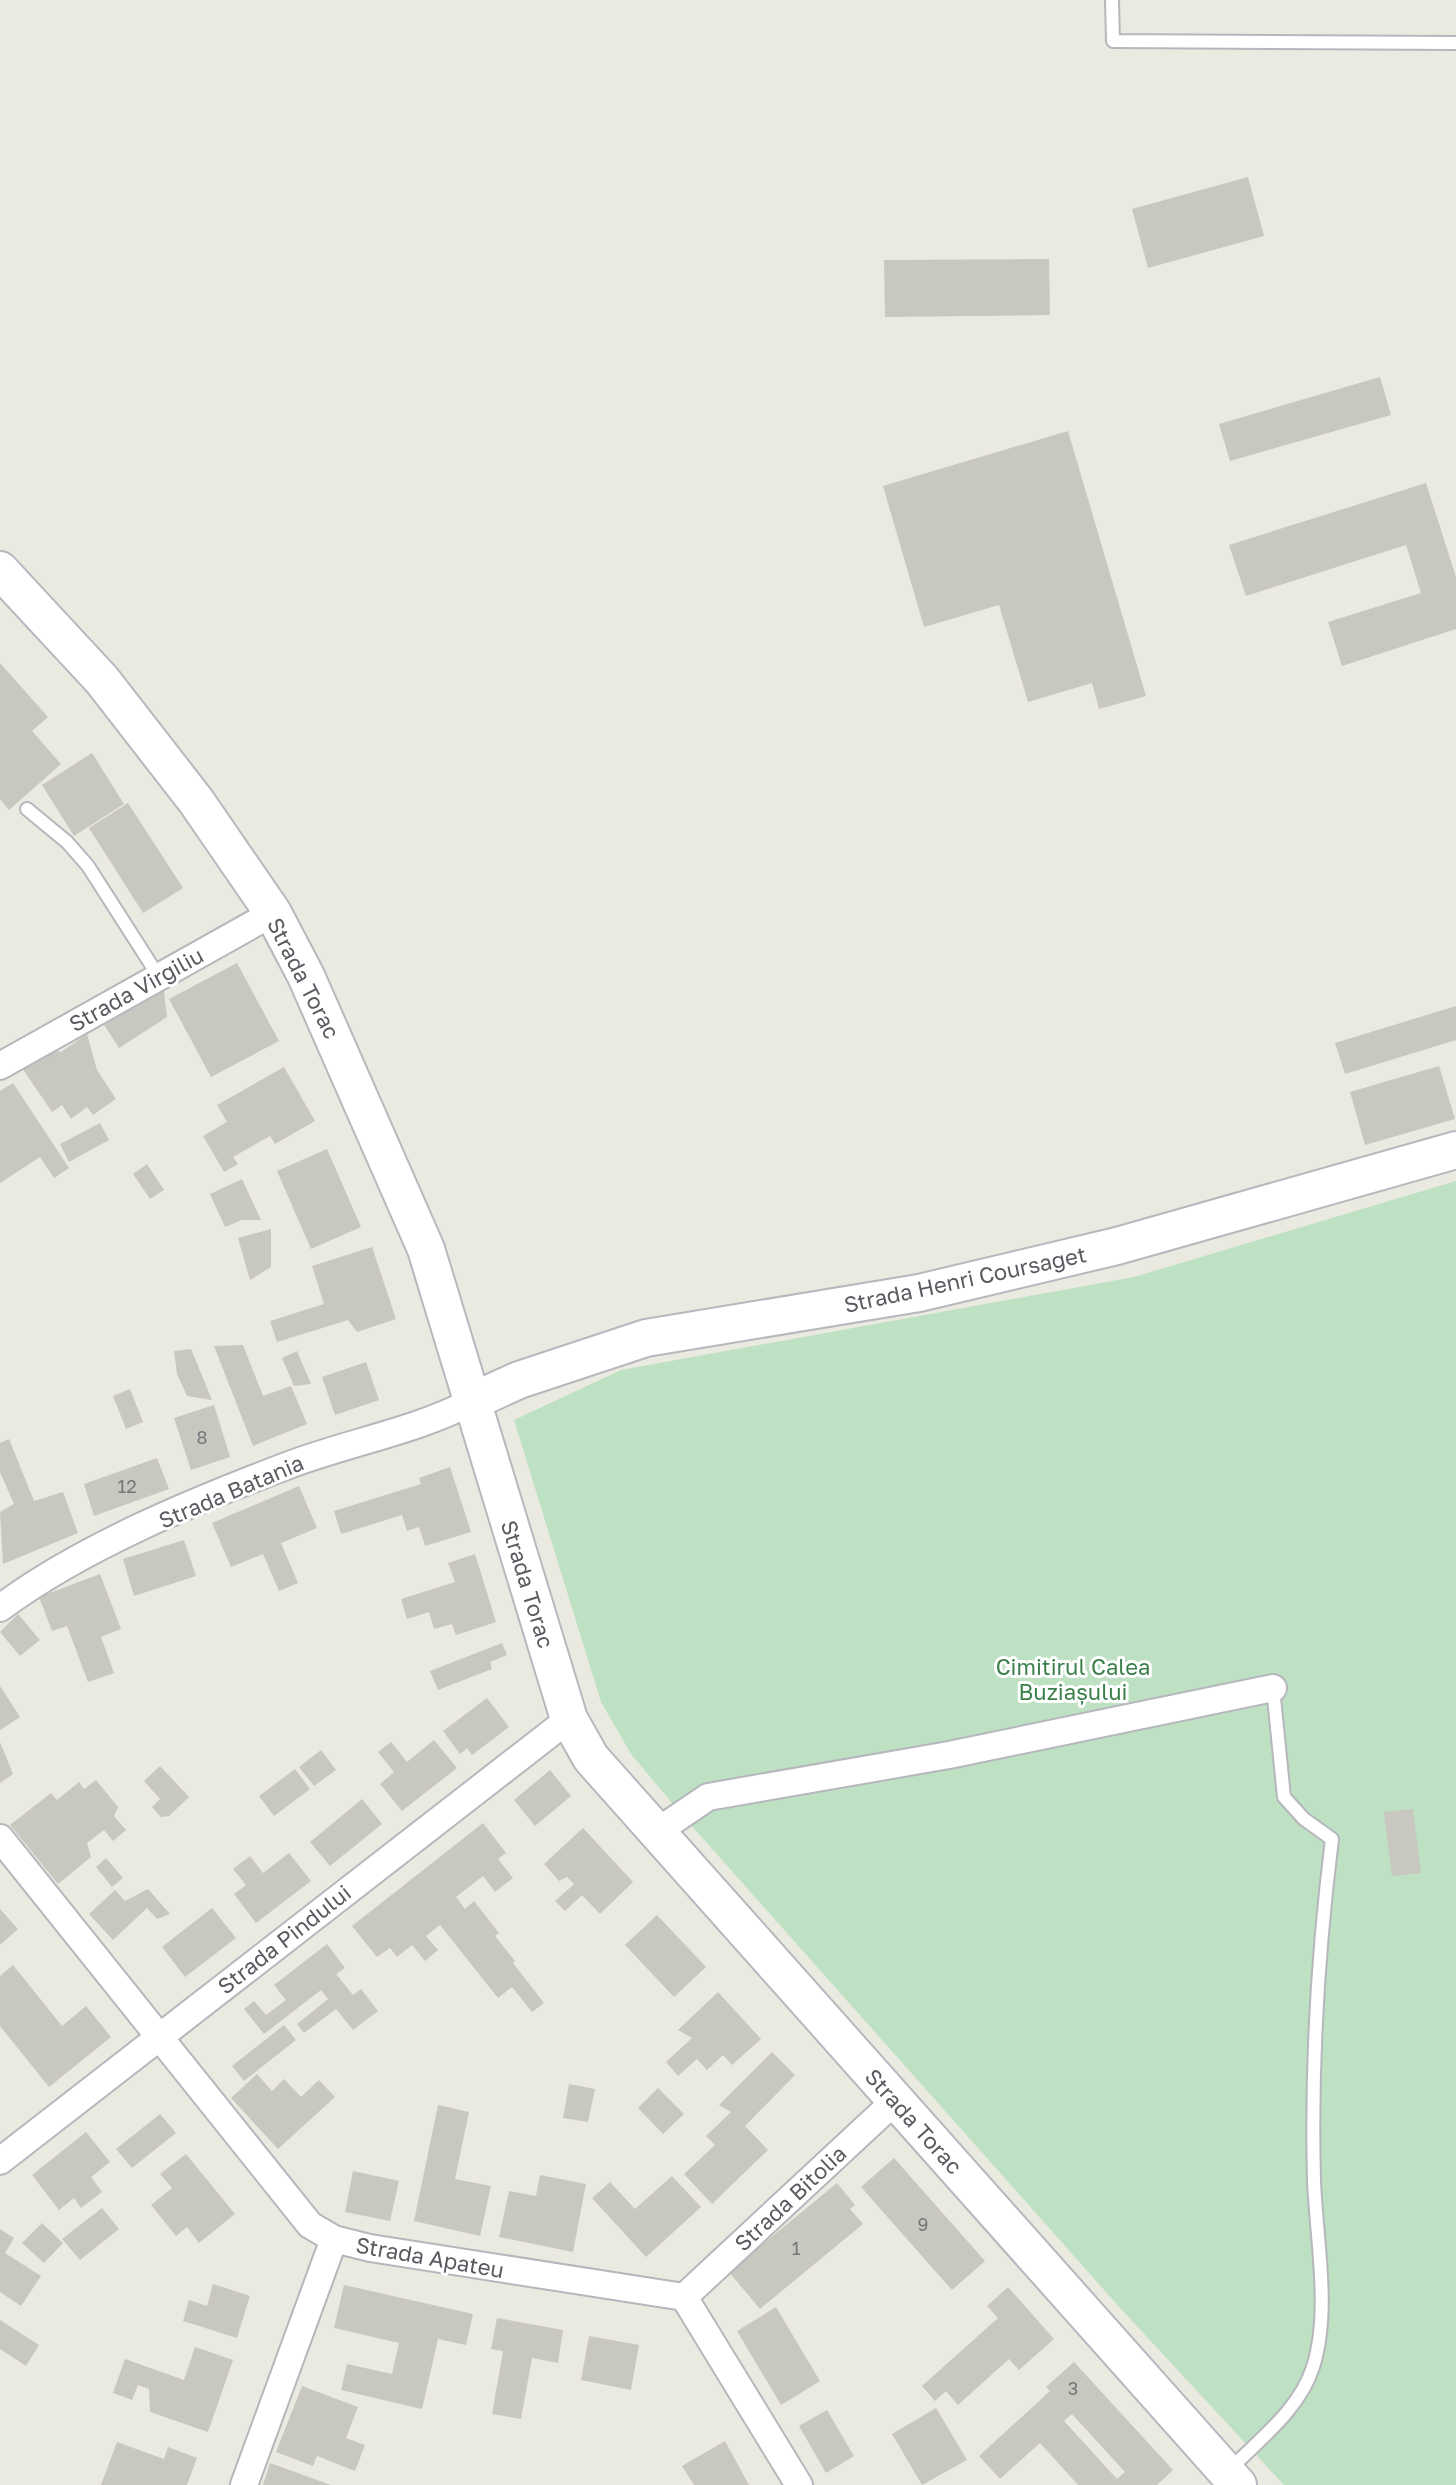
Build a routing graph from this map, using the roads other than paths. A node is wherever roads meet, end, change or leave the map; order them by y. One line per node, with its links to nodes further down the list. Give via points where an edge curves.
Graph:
1 (1112, 0): 2 (lane, via 1113,41)
2 (1456, 43)
3 (0, 570): 5 (street, Strada Torac, via 102,680 196,801)
4 (27, 809): 6 (lane, via 88,866)
5 (273, 913): 6 (street, Strada Virgiliu); 9 (street, Strada Torac, via 352,1076 426,1249)
6 (159, 977): 7 (street, Strada Virgiliu)
7 (1, 1062)
8 (1456, 1150): 9 (street, Strada Henri Coursaget, via 1117,1246 919,1293 646,1338)
9 (473, 1401): 10 (street, Strada Batania, via 290,1465 175,1513 43,1579); 12 (street, Strada Torac)
10 (0, 1608)
11 (1273, 1688): 13 (street, via 949,1755 708,1797); 20 (lane, via 1284,1797 1332,1839 1317,2030 1314,2178 1321,2299 1314,2365 1304,2389)
12 (569, 1719): 13 (street, Strada Torac, via 591,1758); 15 (street, Strada Pindului)
13 (655, 1833): 16 (street, Strada Torac)
14 (0, 1838): 15 (street, Strada Apateu)
15 (158, 2035): 17 (street, Strada Pindului); 18 (street, Strada Apateu, via 310,2225)
16 (896, 2100): 19 (street, Strada Bitolia); 20 (street, Strada Torac)
17 (0, 2161)
18 (334, 2239): 19 (street, Strada Apateu); 21 (street)
19 (684, 2297): 22 (street)
20 (1226, 2481)
21 (244, 2485)
22 (799, 2485)

